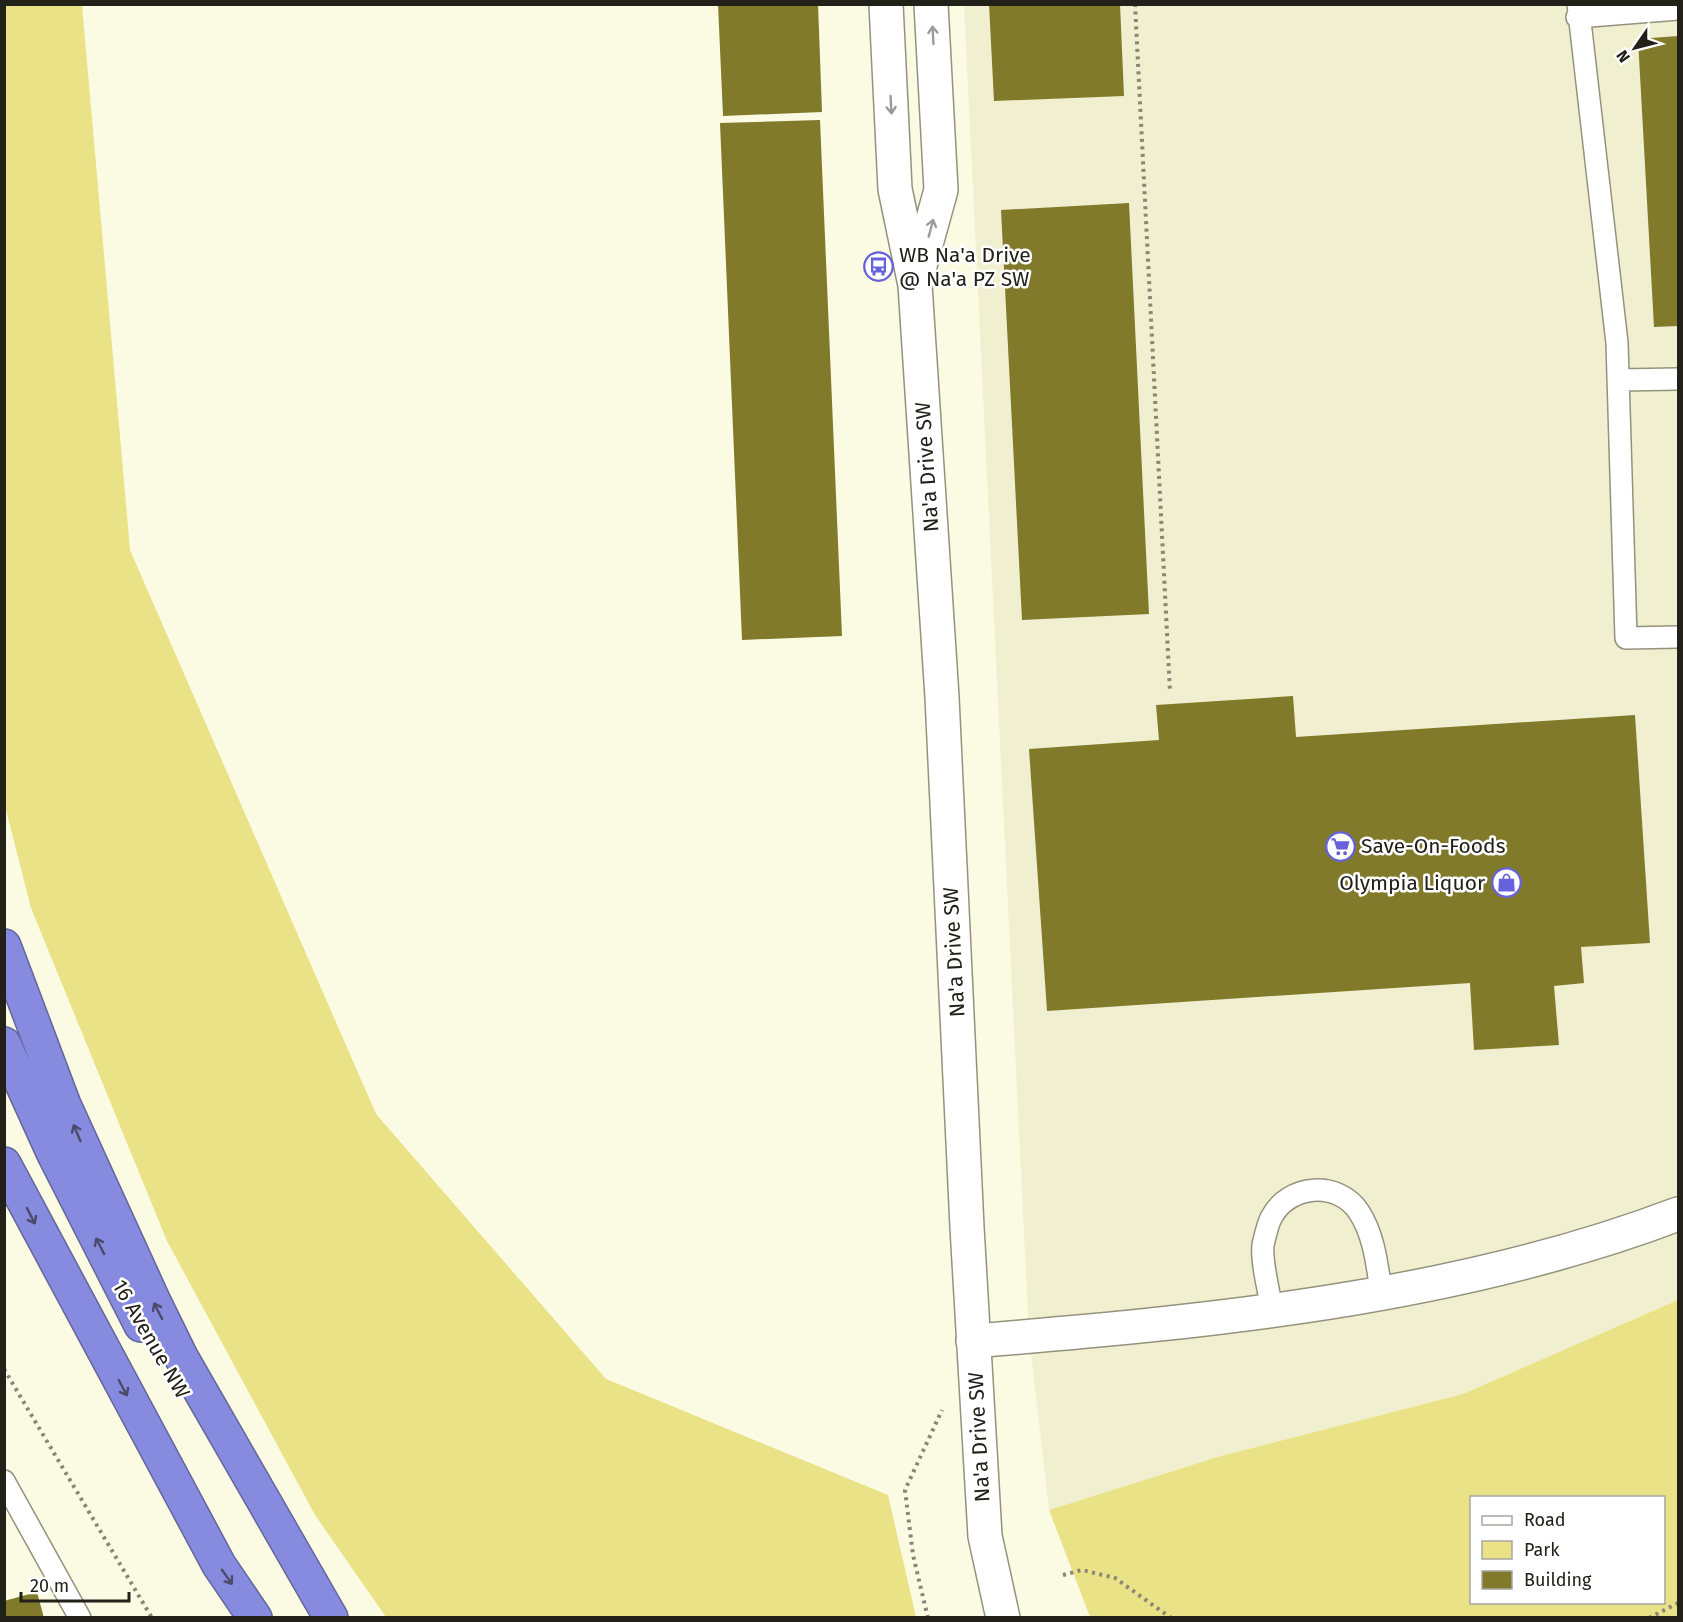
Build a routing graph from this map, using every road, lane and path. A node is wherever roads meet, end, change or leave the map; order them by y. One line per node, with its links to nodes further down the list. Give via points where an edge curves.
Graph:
1 (886, 4): 6 (street, Na'a Drive SW, one-way to 6, via 895,189)
2 (932, 4): 6 (street, Na'a Drive SW, one-way to 2, via 941,190)
3 (1134, 4): 10 (path)
4 (1678, 9): 5 (lane)
5 (1577, 11): 8 (lane)
6 (915, 285): 17 (street, Na'a Drive SW, via 942,697)
7 (1678, 379): 8 (lane)
8 (1619, 380): 9 (lane, via 1626,638)
9 (1678, 636)
10 (1170, 692)
11 (4, 946): 26 (highway, one-way to 11, via 181,1357 154,1302 64,1105)
12 (4, 1044): 26 (highway, 16 Avenue NW, one-way to 12, via 164,1367 87,1220)
13 (4, 1164): 25 (highway, one-way to 25, via 219,1565)
14 (1678, 1214): 15 (street, via 1508,1268)
15 (1381, 1291): 16 (street); 16 (lane, via 1372,1240 1358,1210 1341,1195 1323,1189 1304,1191 1287,1200 1271,1218 1263,1247)
16 (1272, 1309): 17 (street, via 1126,1329)
17 (973, 1341): 28 (street, Na'a Drive SW, via 984,1536)
18 (4, 1369): 24 (path)
19 (944, 1405): 27 (path, via 905,1490 913,1555)
20 (4, 1481): 23 (lane)
21 (1063, 1575): 29 (path, via 1082,1570 1115,1578)
22 (1678, 1603): 30 (path)
23 (80, 1617)
24 (152, 1617)
25 (255, 1617)
26 (329, 1617)
27 (928, 1617)
28 (1003, 1617)
29 (1171, 1617)
30 (1649, 1617)

